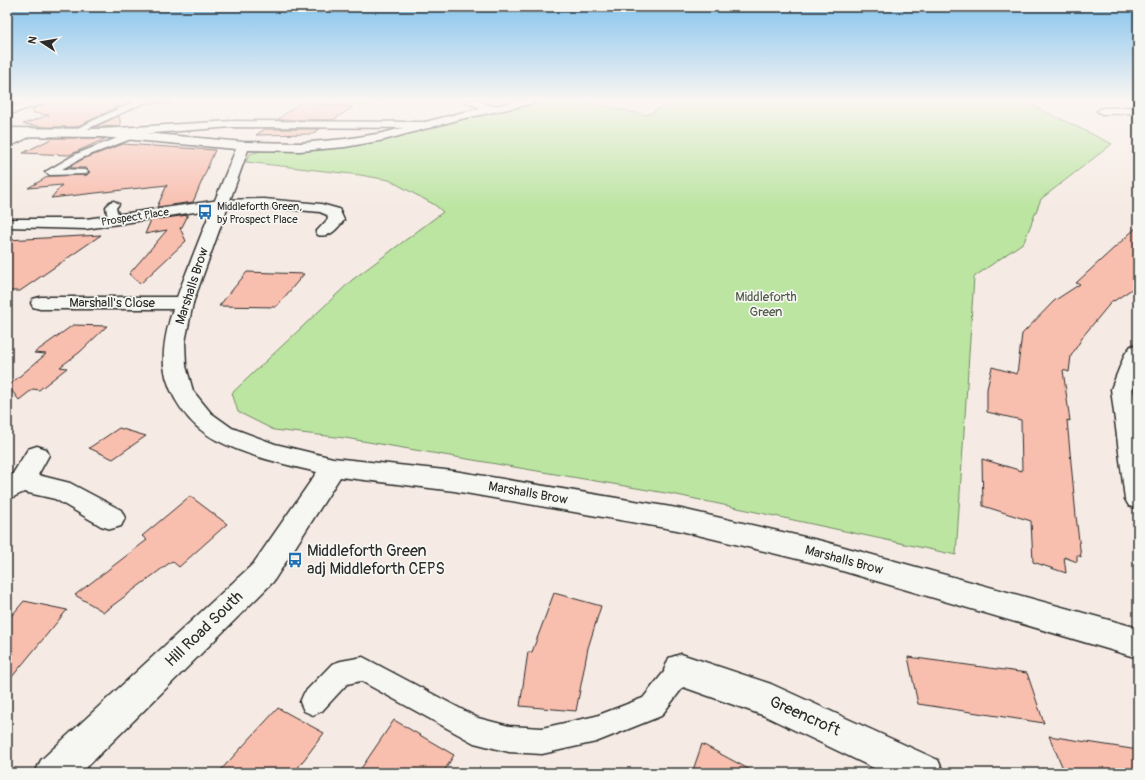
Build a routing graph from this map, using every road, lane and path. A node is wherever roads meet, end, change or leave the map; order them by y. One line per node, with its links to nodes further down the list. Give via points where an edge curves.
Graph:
1 (22, 136): 5 (street)
2 (129, 136): 7 (lane, via 79,156 50,172)
3 (147, 136): 6 (street)
4 (382, 136): 6 (street, via 345,143 281,148)
5 (7, 144)
6 (243, 146): 9 (street, Marshalls Brow)
7 (83, 172)
8 (114, 204): 10 (lane, via 111,207)
9 (220, 204): 10 (street, Prospect Place); 12 (street, Prospect Place, via 264,203 321,208 334,212 336,220); 14 (street, Marshalls Brow)
10 (114, 220): 11 (street, Prospect Place, via 86,224)
11 (12, 224)
12 (324, 232)
13 (40, 303): 14 (street, Marshall's Close)
14 (184, 303): 17 (street, Marshalls Brow, via 176,342 175,366 182,392 191,406 224,434 271,452)
15 (1138, 350): 19 (street, via 1122,389)
16 (38, 455): 18 (street)
17 (332, 467): 21 (street, Marshalls Brow, via 454,481 677,519 822,553); 24 (street, Hill Road South, via 263,573)
18 (14, 486): 20 (street, via 61,490)
19 (1138, 499)
20 (111, 518)
21 (1138, 643)
22 (681, 670): 23 (lane, via 652,707 596,728 542,741 509,739 474,730 363,669 341,673); 25 (street, Greencroft, via 771,700)
23 (312, 702)
24 (54, 773)
25 (925, 773)

